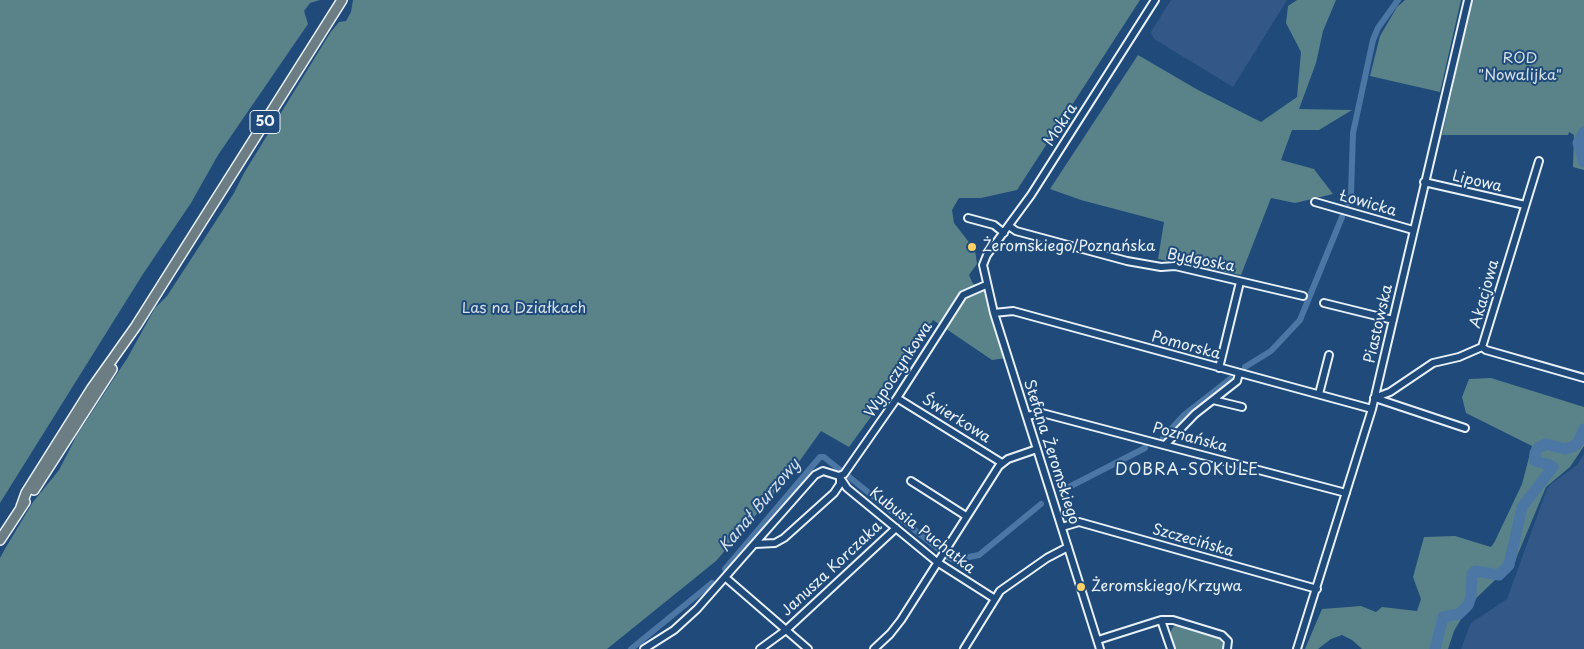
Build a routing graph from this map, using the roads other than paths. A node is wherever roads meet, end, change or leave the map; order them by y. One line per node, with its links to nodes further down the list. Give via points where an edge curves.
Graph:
1 (342, 0): 41 (main road, 50, via 122,348 46,460)
2 (1155, 0): 9 (street, Mokra)
3 (1468, 0): 5 (street, Piastowska)
4 (1539, 161): 7 (street, Akacjowa)
5 (1424, 182): 7 (street, Lipowa); 10 (street, Piastowska)
6 (1315, 202): 10 (street, Łowicka)
7 (1525, 205): 19 (street, Akacjowa)
8 (968, 218): 11 (street, via 994,226)
9 (1009, 226): 11 (street, Mokra); 13 (street, Bydgoska, via 1016,231 1127,261 1175,266)
10 (1413, 230): 18 (street, Piastowska)
11 (1004, 233): 12 (street, Mokra)
12 (984, 261): 14 (street, Stefana Żeromskiego)
13 (1240, 282): 15 (street, Bydgoska); 21 (street)
14 (986, 285): 17 (street, Stefana Żeromskiego); 25 (street, Wypoczynkowa, via 963,295)
15 (1303, 296)
16 (1324, 303): 18 (street)
17 (994, 313): 21 (street, Pomorska, via 1013,311); 30 (street, Stefana Żeromskiego)
18 (1393, 320): 26 (street, Piastowska)
19 (1482, 347): 23 (street); 26 (street, Akacjowa, via 1433,363 1390,392)
20 (1328, 354): 24 (street)
21 (1220, 368): 22 (street, Pomorska)
22 (1240, 373): 24 (street, Pomorska); 27 (street, via 1237,381)
23 (1584, 378)
24 (1319, 394): 29 (street, Pomorska)
25 (897, 398): 34 (street, Świerkowa); 35 (street, Wypoczynkowa, via 848,470)
26 (1374, 398): 29 (street, Piastowska); 31 (street)
27 (1214, 400): 28 (street); 32 (street, via 1186,422)
28 (1242, 407)
29 (1372, 408): 37 (street, Piastowska)
30 (1027, 416): 32 (street, Poznańska, via 1042,412); 33 (street, Stefana Żeromskiego)
31 (1466, 428)
32 (1166, 445): 37 (street, Poznańska)
33 (1037, 449): 34 (street); 39 (street, Stefana Żeromskiego)
34 (1002, 463): 38 (street)
35 (839, 476): 40 (street, Kubusia Puchatka, via 847,488); 42 (street, Wypoczynkowa, via 840,484 834,493 784,538 775,543); 42 (street, via 823,471 815,475)
36 (911, 481): 38 (street)
37 (1346, 493): 46 (street, Piastowska)
38 (966, 516): 44 (street)
39 (1062, 527): 43 (street, Stefana Żeromskiego); 46 (street, Szczecińska, via 1078,522)
40 (896, 528): 44 (street, Kubusia Puchatka); 49 (street, Janusza Korczaka)
41 (0, 540)
42 (755, 544): 45 (street)
43 (1068, 547): 47 (street, via 1000,591); 50 (street, Stefana Żeromskiego)
44 (937, 562): 47 (street, Kubusia Puchatka); 54 (street, via 901,620)
45 (726, 578): 49 (street); 51 (street, via 690,616)
46 (1317, 589): 59 (street, Piastowska)
47 (995, 599): 55 (street)
48 (1161, 620): 50 (street); 57 (street); 58 (street, via 1173,620 1222,635 1228,641)
49 (786, 630): 52 (street, Janusza Korczaka); 53 (street)
50 (1098, 640): 56 (street, Stefana Żeromskiego)
51 (644, 649)
52 (760, 649)
53 (808, 649)
54 (874, 649)
55 (964, 649)
56 (1100, 649)
57 (1171, 649)
58 (1227, 649)
59 (1297, 649)

